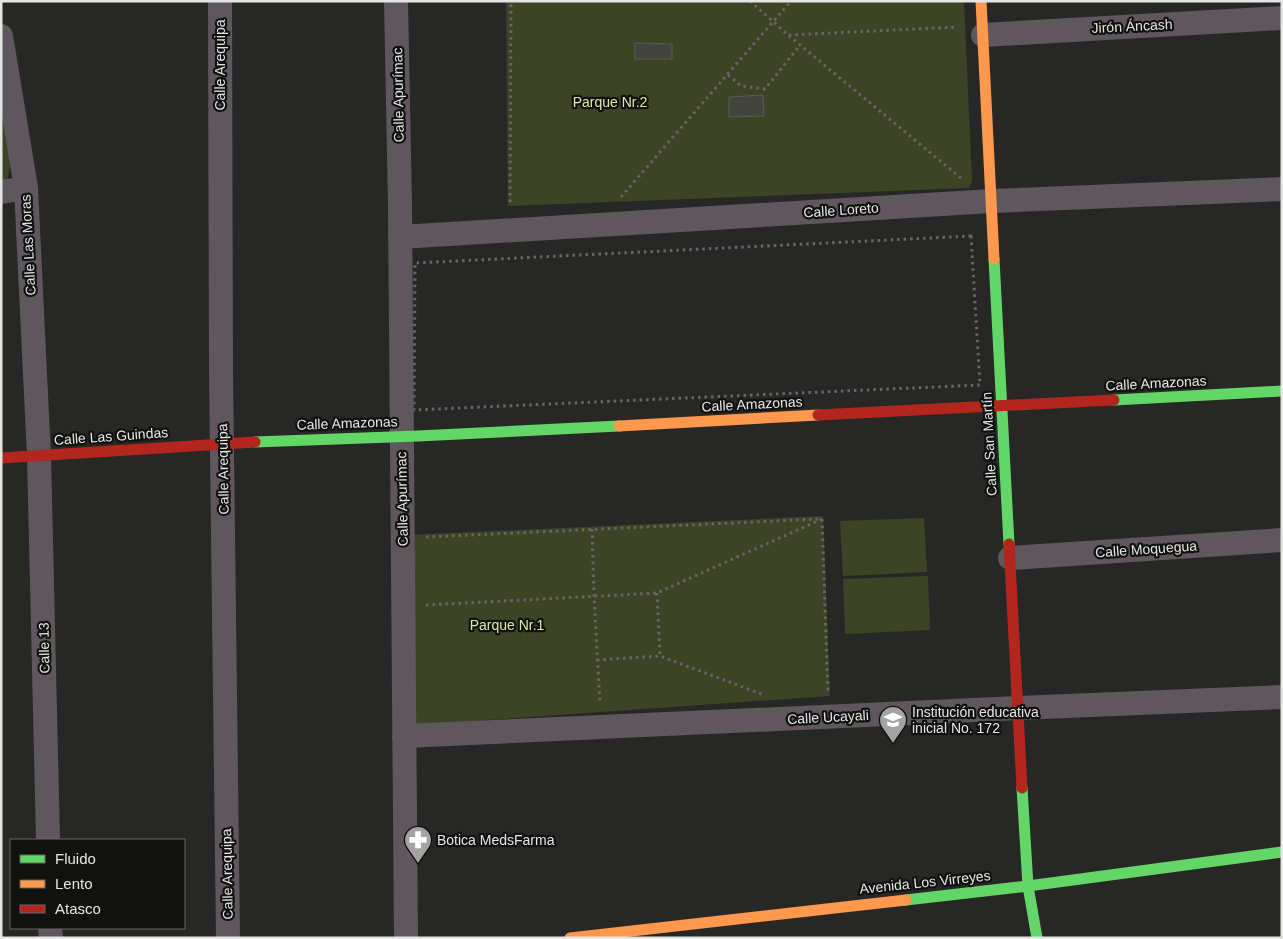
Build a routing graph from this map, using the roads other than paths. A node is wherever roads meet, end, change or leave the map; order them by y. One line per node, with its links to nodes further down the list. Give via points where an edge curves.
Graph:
1 (220, 1): 15 (street, Calle Arequipa)
2 (396, 1): 11 (street, Calle Apurímac)
3 (981, 1): 5 (street, Calle San Martín)
4 (1282, 18): 5 (street, Jirón Áncash)
5 (983, 34): 10 (street, Calle San Martín)
6 (1, 36): 7 (street, Calle Las Moras)
7 (26, 188): 9 (street); 16 (street, Calle Las Moras)
8 (1282, 189): 10 (street, Calle Loreto)
9 (1, 192)
10 (992, 201): 11 (street, Calle Loreto); 13 (street, Calle San Martín)
11 (400, 237): 14 (street, Calle Apurímac)
12 (1282, 391): 13 (street, Calle Amazonas)
13 (1002, 406): 14 (street, Calle Amazonas); 19 (street, Calle San Martín)
14 (402, 436): 15 (street, Calle Amazonas); 22 (street, Calle Apurímac)
15 (223, 443): 16 (street, Calle Las Guindas); 26 (street, Calle Arequipa)
16 (39, 456): 17 (street, Calle Las Guindas); 23 (street, Calle 13)
17 (1, 458)
18 (1282, 540): 19 (street, Calle Moquegua)
19 (1010, 558): 21 (street, Calle San Martín)
20 (1282, 698): 21 (street, Calle Ucayali)
21 (1018, 708): 22 (street, Calle Ucayali); 25 (street, Calle San Martín)
22 (404, 736): 27 (street, Calle Apurímac)
23 (48, 839)
24 (1282, 852): 25 (street, Avenida Los Virreyes)
25 (1028, 886): 28 (street, Avenida Los Virreyes); 29 (street, Calle San Martín)
26 (228, 938)
27 (406, 938)
28 (570, 938)
29 (1036, 938)

